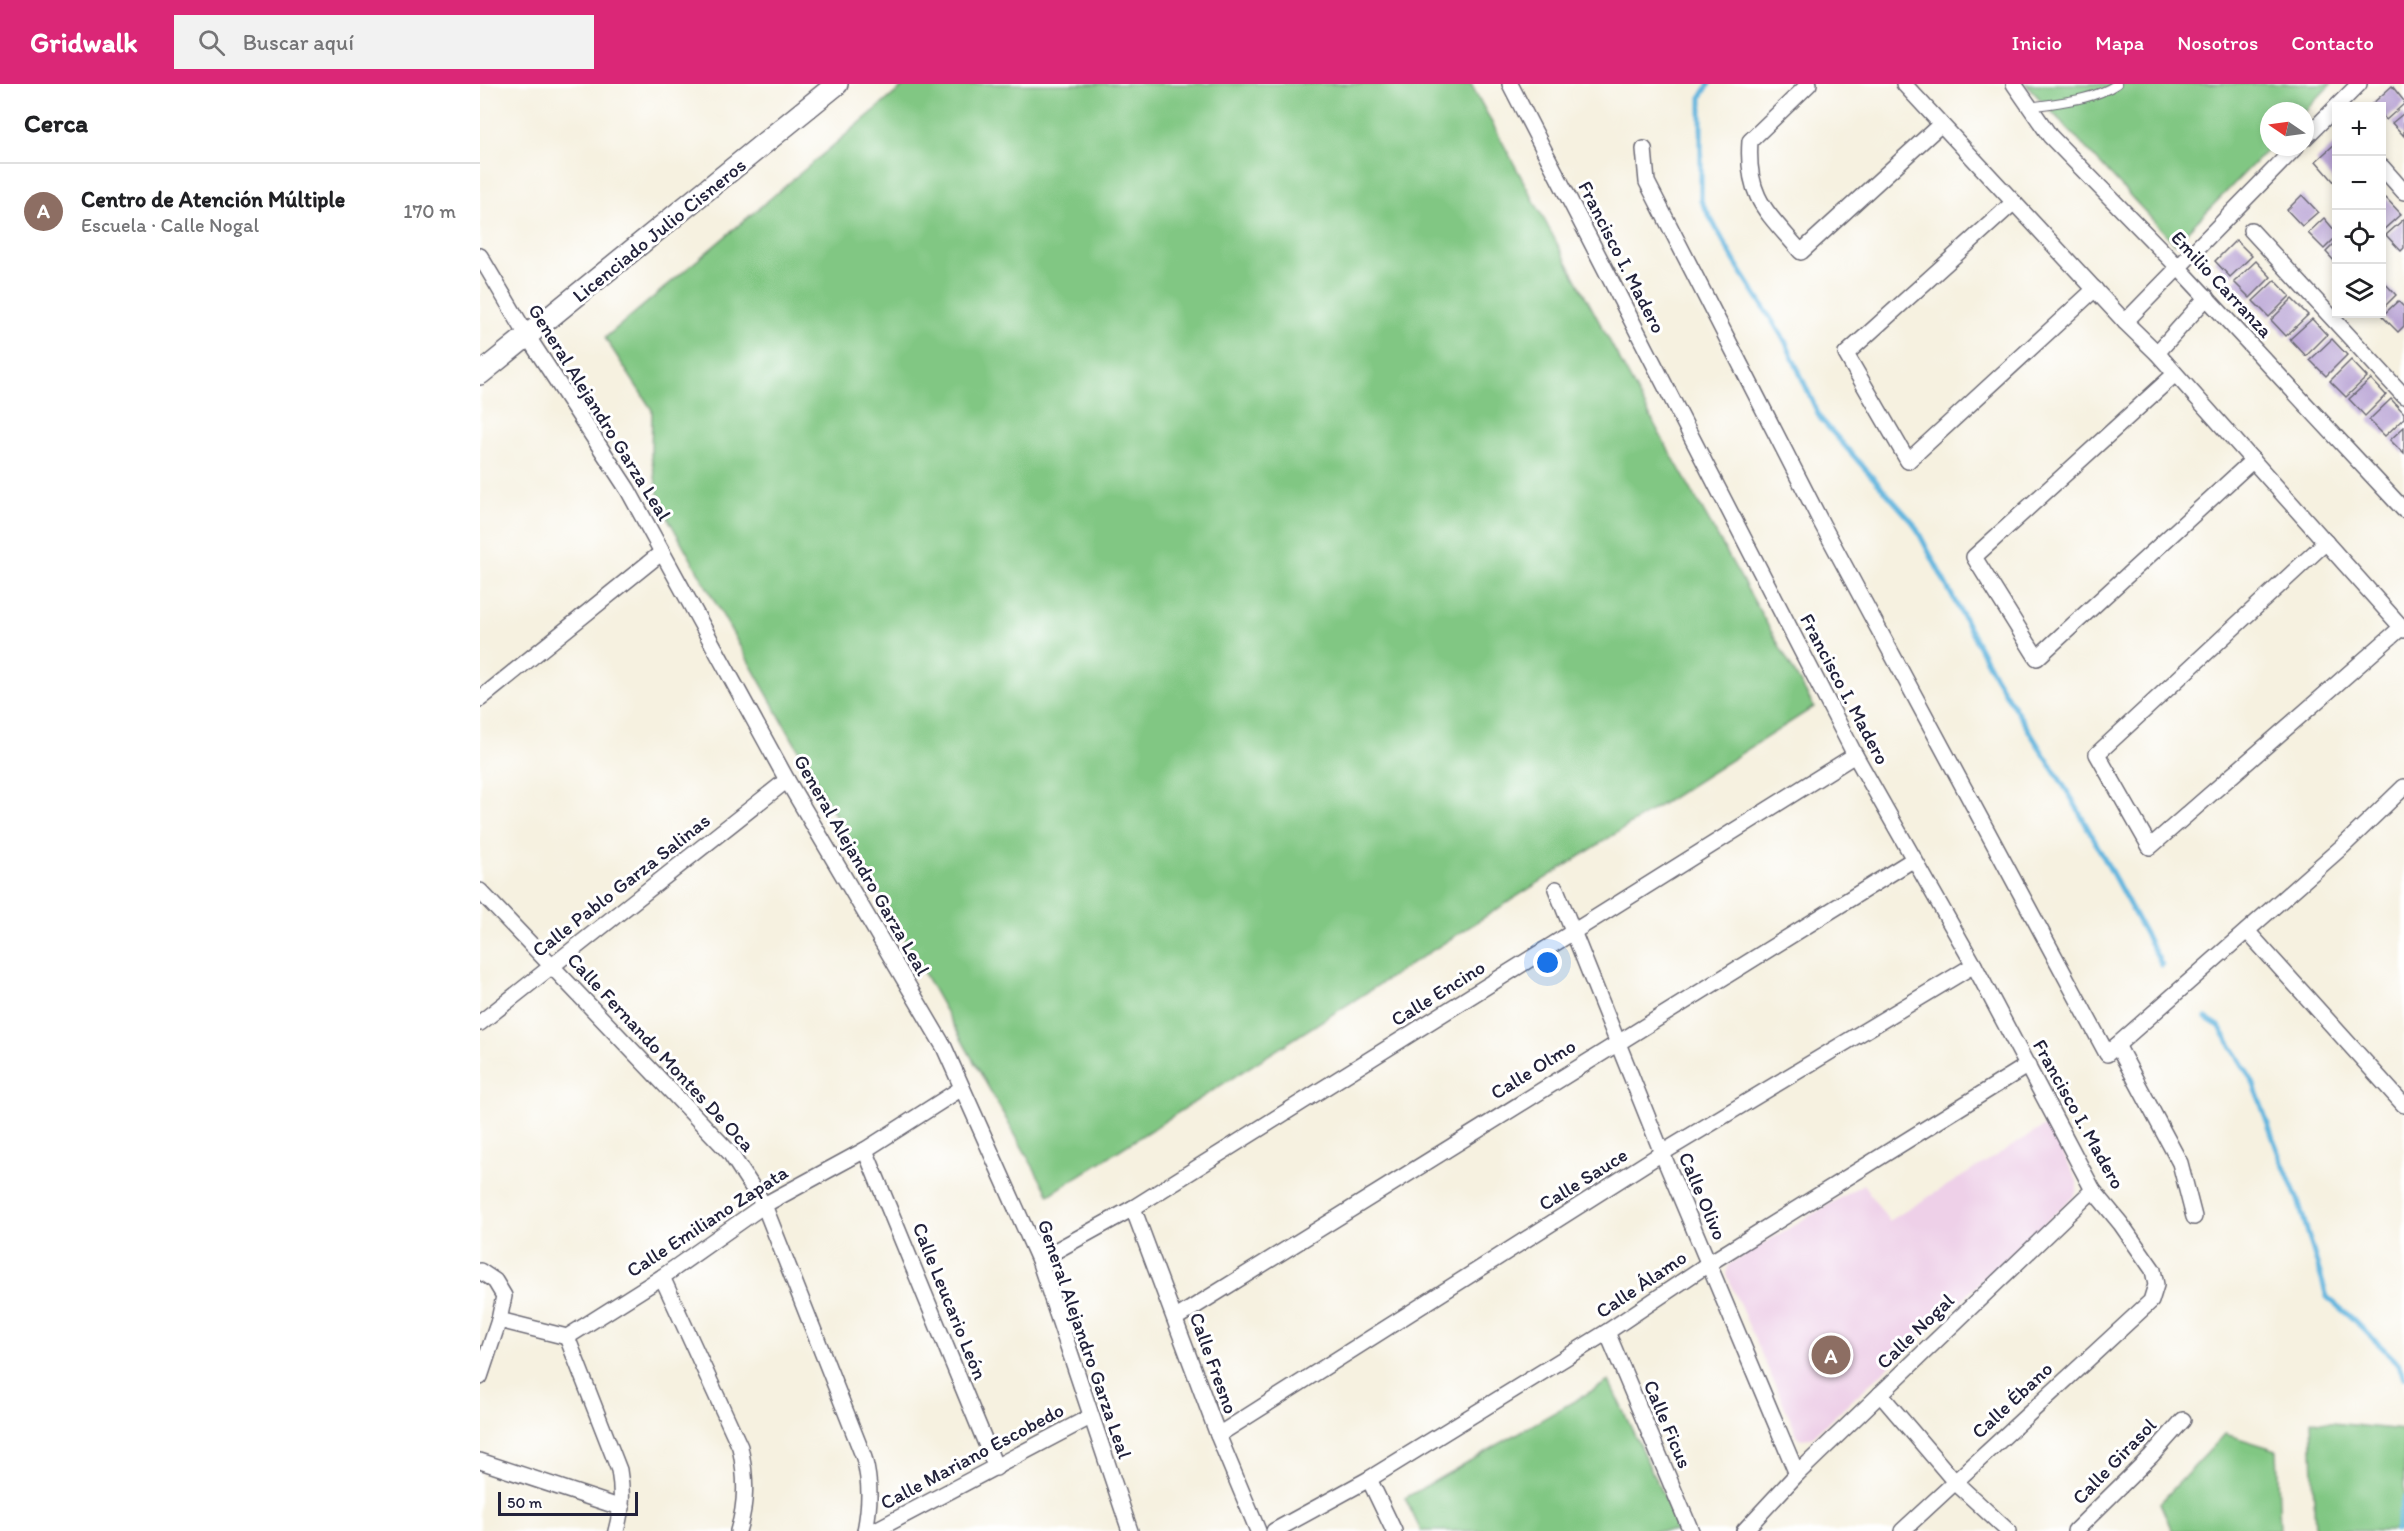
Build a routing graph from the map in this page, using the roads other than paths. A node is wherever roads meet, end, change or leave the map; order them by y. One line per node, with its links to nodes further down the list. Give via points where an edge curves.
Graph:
1 (1510, 84): 33 (street, Francisco I. Madero)
2 (1809, 84): 9 (street, via 1750,141 1748,167 1759,203 1801,252)
3 (1904, 84): 9 (street)
4 (2014, 84): 8 (street, Emilio Carranza)
5 (2117, 84): 8 (lane, via 2084,99)
6 (2359, 84): 10 (street)
7 (830, 86): 22 (street, Licenciado Julio Cisneros)
8 (2030, 107): 18 (street, Emilio Carranza, via 2050,136)
9 (1941, 124): 15 (street)
10 (2314, 129)
11 (1644, 149): 45 (street, via 1647,182 1822,524 2107,1054)
12 (2287, 156): 18 (street)
13 (2386, 172): 14 (street)
14 (2404, 192)
15 (2014, 202): 19 (street); 19 (street, via 1846,354 1908,461)
16 (2251, 230): 26 (street)
17 (480, 256): 22 (street, General Alejandro Garza Leal)
18 (2177, 266): 20 (street, Emilio Carranza); 21 (street)
19 (2095, 289): 21 (street)
20 (2207, 297): 23 (street); 28 (street, Emilio Carranza)
21 (2125, 322): 23 (street)
22 (528, 337): 24 (street, Licenciado Julio Cisneros); 30 (street, General Alejandro Garza Leal, via 628,490)
23 (2157, 353): 25 (street)
24 (480, 374)
25 (2175, 374): 27 (street); 27 (street, via 1974,556 2037,658)
26 (2404, 396)
27 (2253, 460): 29 (street)
28 (2404, 510)
29 (2326, 542): 31 (street); 31 (street, via 2097,754 2150,847)
30 (661, 553): 32 (street); 34 (street, General Alejandro Garza Leal)
31 (2403, 628)
32 (480, 699)
33 (1855, 755): 36 (street, Francisco I. Madero); 39 (street, Calle Encino)
34 (788, 780): 42 (street, Calle Pablo Garza Salinas); 47 (street, General Alejandro Garza Leal, via 944,1047)
35 (2404, 787): 40 (street)
36 (1914, 858): 41 (street, Francisco I. Madero); 44 (street, Calle Olmo)
37 (1556, 889): 39 (street, Calle Olivo)
38 (480, 891): 42 (street, Calle Fernando Montes De Oca)
39 (1575, 932): 44 (street, Calle Olivo); 53 (street, Calle Encino)
40 (2247, 932): 45 (street); 48 (street)
41 (1974, 965): 46 (street, Francisco I. Madero); 50 (street, Calle Sauce)
42 (552, 966): 43 (street, Calle Pablo Garza Salinas); 52 (street, Calle Fernando Montes De Oca, via 730,1153)
43 (480, 1023)
44 (1617, 1041): 50 (street, Calle Olivo); 60 (street, Calle Olmo)
45 (2117, 1045): 54 (street, via 2180,1163)
46 (2028, 1065): 51 (street, Francisco I. Madero); 56 (street, Calle Álamo)
47 (962, 1088): 49 (street, Calle Emiliano Zapata); 55 (street, General Alejandro Garza Leal)
48 (2404, 1105)
49 (865, 1150): 52 (street, Calle Emiliano Zapata); 70 (street, Calle Leucario León)
50 (1662, 1153): 56 (street, Calle Olivo); 68 (street, Calle Sauce)
51 (2093, 1190): 59 (street, Francisco I. Madero, via 2153,1270 2156,1285); 65 (street, Calle Nogal)
52 (764, 1204): 58 (street, Calle Emiliano Zapata); 79 (street, Calle Fernando Montes De Oca, via 864,1458 870,1478)
53 (1133, 1208): 55 (street, Calle Encino); 60 (street, Calle Fresno)
54 (2194, 1217)
55 (1039, 1260): 66 (street, General Alejandro Garza Leal)
56 (1708, 1264): 62 (street, Calle Álamo); 71 (street, Calle Olivo)
57 (483, 1272): 61 (street, via 504,1296)
58 (662, 1276): 63 (street, Calle Emiliano Zapata); 78 (street, via 740,1447 745,1474 744,1507)
59 (2151, 1301): 73 (street, Calle Ébano)
60 (1176, 1318): 68 (street, Calle Fresno)
61 (499, 1320): 63 (street); 64 (street)
62 (1607, 1332): 72 (street, Calle Álamo); 84 (street, Calle Ficus)
63 (567, 1337): 74 (street, via 619,1470)
64 (480, 1377)
65 (1880, 1394): 71 (street, Calle Nogal); 73 (street)
66 (1090, 1417): 70 (street, Calle Mariano Escobedo); 75 (street, General Alejandro Garza Leal)
67 (2183, 1420): 76 (street, Calle Girasol)
68 (1218, 1435): 81 (street, Calle Fresno)
69 (480, 1461): 74 (street)
70 (996, 1468): 80 (street, Calle Mariano Escobedo)
71 (1797, 1474): 85 (street, Calle Nogal)
72 (1369, 1479): 82 (street, Calle Álamo); 83 (street)
73 (1955, 1482): 86 (street, Calle Ébano); 87 (street)
74 (622, 1508): 77 (street)
75 (1125, 1529)
76 (2082, 1529)
77 (616, 1531)
78 (738, 1531)
79 (865, 1531)
80 (874, 1531)
81 (1258, 1531)
82 (1274, 1531)
83 (1394, 1531)
84 (1690, 1531)
85 (1744, 1531)
86 (1902, 1531)
87 (2008, 1531)

